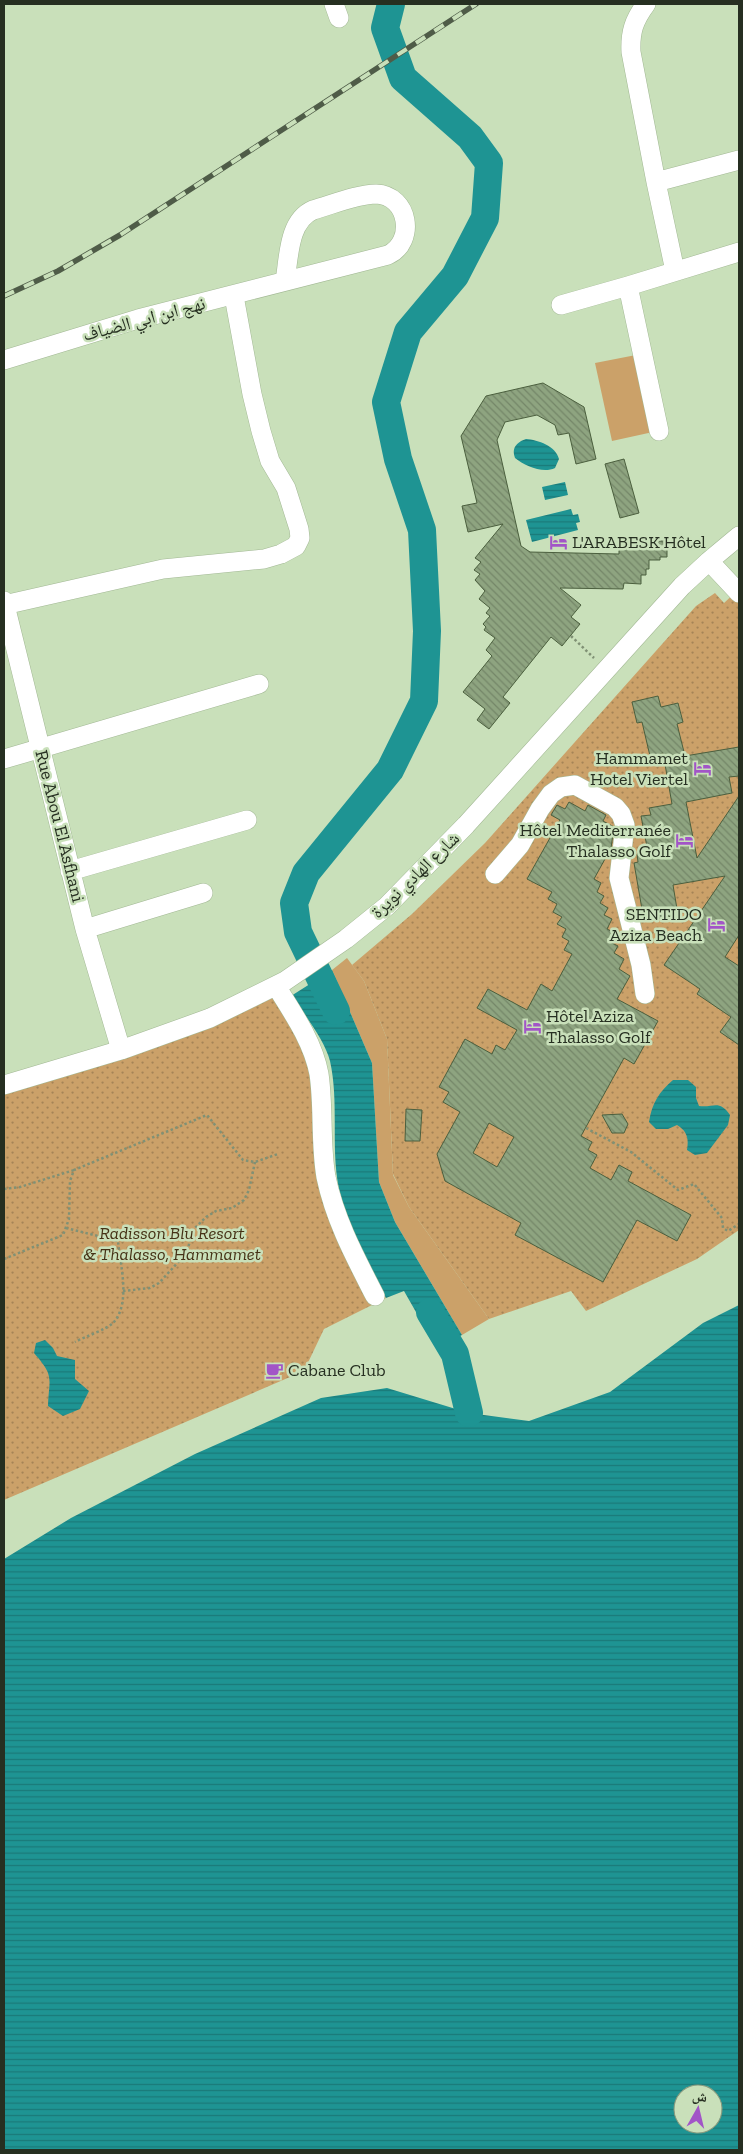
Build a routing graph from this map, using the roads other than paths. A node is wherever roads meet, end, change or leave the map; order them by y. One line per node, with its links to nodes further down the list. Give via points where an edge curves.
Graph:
1 (646, 4): 3 (street, via 635,18 631,52)
2 (739, 160): 3 (street)
3 (656, 182): 5 (street)
4 (739, 252): 5 (street)
5 (676, 271): 7 (street)
6 (285, 281): 6 (street, نهج ابن ابي الضياف, via 397,251 405,234 401,208 395,201 377,194 304,214 295,229); 8 (street, نهج ابن ابي الضياف)
7 (628, 286): 9 (street); 11 (street)
8 (234, 296): 10 (street, نهج ابن ابي الضياف, via 138,319); 15 (street, via 260,431 270,461 286,488 299,529 300,538 296,546 264,559 163,569)
9 (561, 305)
10 (4, 360)
11 (659, 431)
12 (739, 536): 13 (street, شارع الهادي نويرة)
13 (709, 560): 14 (street); 24 (street, شارع الهادي نويرة, via 453,839 387,906 346,939)
14 (739, 593)
15 (4, 603): 17 (street, Rue Abou El Asfhani)
16 (259, 684): 17 (street)
17 (40, 749): 18 (street); 20 (street, Rue Abou El Asfhani)
18 (4, 758)
19 (246, 820): 20 (street)
20 (70, 871): 23 (street, Rue Abou El Asfhani)
21 (495, 874): 25 (street, via 520,845 551,794 561,787 575,785 615,807 625,824 618,878 641,965)
22 (203, 893): 23 (street)
23 (85, 929): 26 (street, Rue Abou El Asfhani)
24 (280, 983): 26 (street, شارع الهادي نويرة, via 210,1018); 28 (street, via 312,1052 318,1073 329,1190 340,1224)
25 (645, 994)
26 (121, 1050): 27 (street, شارع الهادي نويرة)
27 (4, 1085)
28 (375, 1296)

